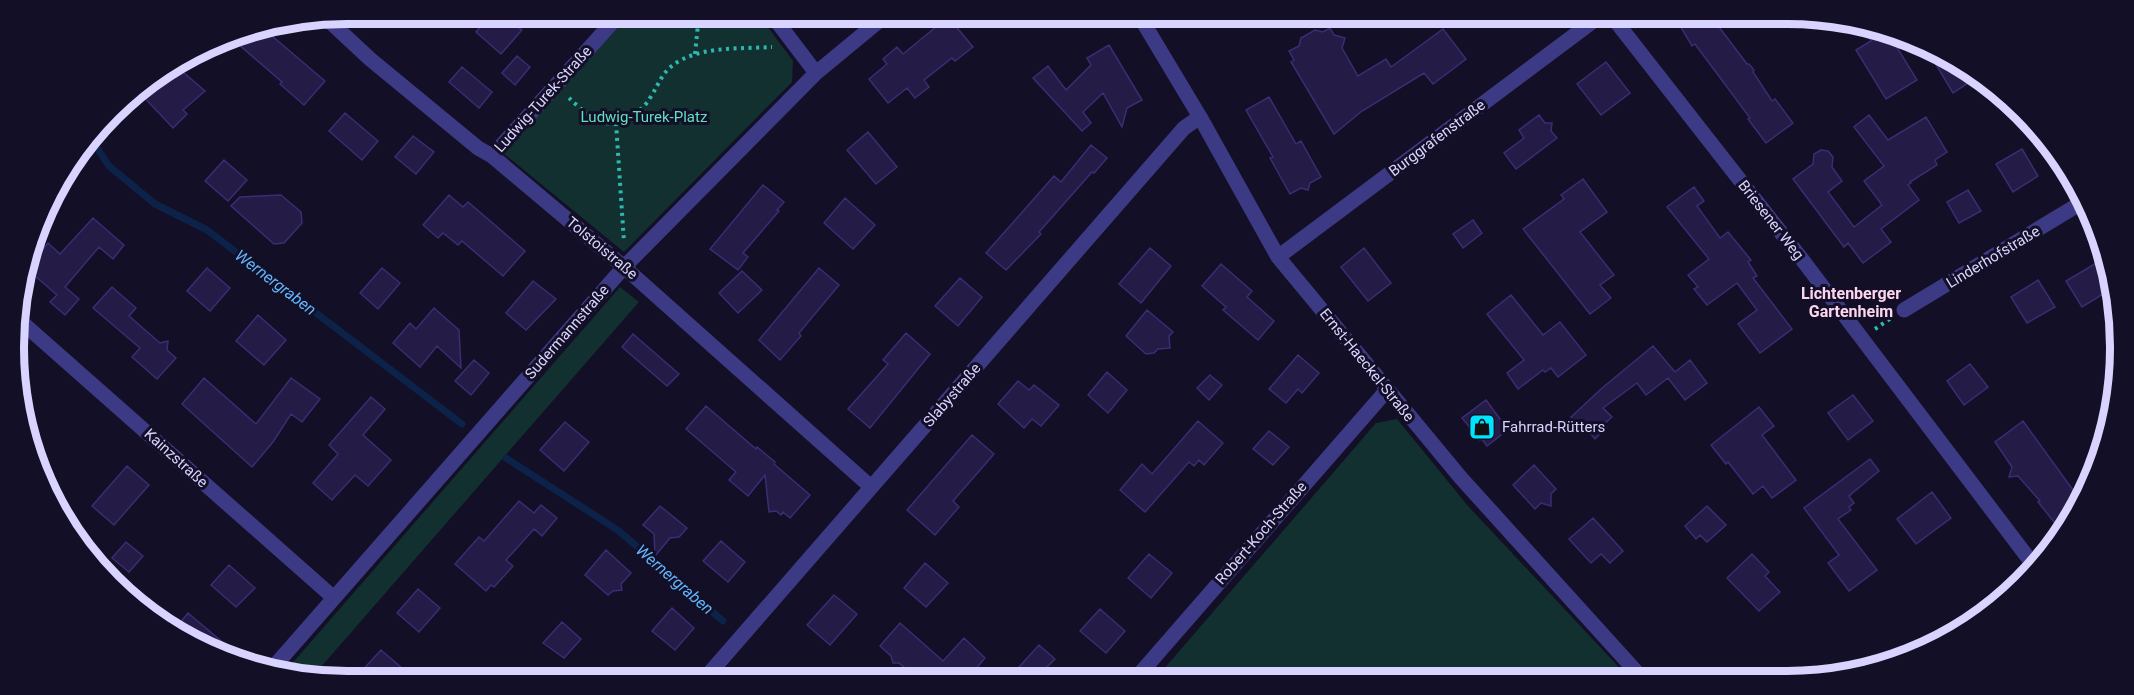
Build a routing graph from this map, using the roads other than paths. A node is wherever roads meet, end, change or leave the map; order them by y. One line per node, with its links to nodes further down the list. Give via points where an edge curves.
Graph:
1 (611, 24): 10 (street, Ludwig-Turek-Straße)
2 (778, 24): 8 (street)
3 (875, 24): 8 (street, Sudermannstraße)
4 (1144, 24): 9 (street, Ernst-Haeckel-Straße)
5 (1589, 24): 12 (street, Burggrafenstraße)
6 (1618, 24): 18 (street, Briesener Weg, via 1804,261)
7 (333, 25): 10 (street, Tolstoistraße)
8 (816, 73): 13 (street, Sudermannstraße)
9 (1200, 117): 12 (street, Ernst-Haeckel-Straße); 17 (street, Slabystraße, via 1184,128)
10 (492, 156): 13 (street, Tolstoistraße)
11 (2077, 205): 14 (street, Linderhofstraße)
12 (1278, 257): 16 (street, Ernst-Haeckel-Straße)
13 (624, 267): 17 (street, Tolstoistraße); 19 (street, Sudermannstraße)
14 (1904, 310)
15 (25, 325): 19 (street, Kainzstraße)
16 (1387, 390): 22 (street, Robert-Koch-Straße); 23 (street, Ernst-Haeckel-Straße)
17 (872, 487): 21 (street, Slabystraße)
18 (2030, 561)
19 (334, 598): 20 (street, Sudermannstraße)
20 (277, 663)
21 (711, 671)
22 (1142, 671)
23 (1636, 671)

